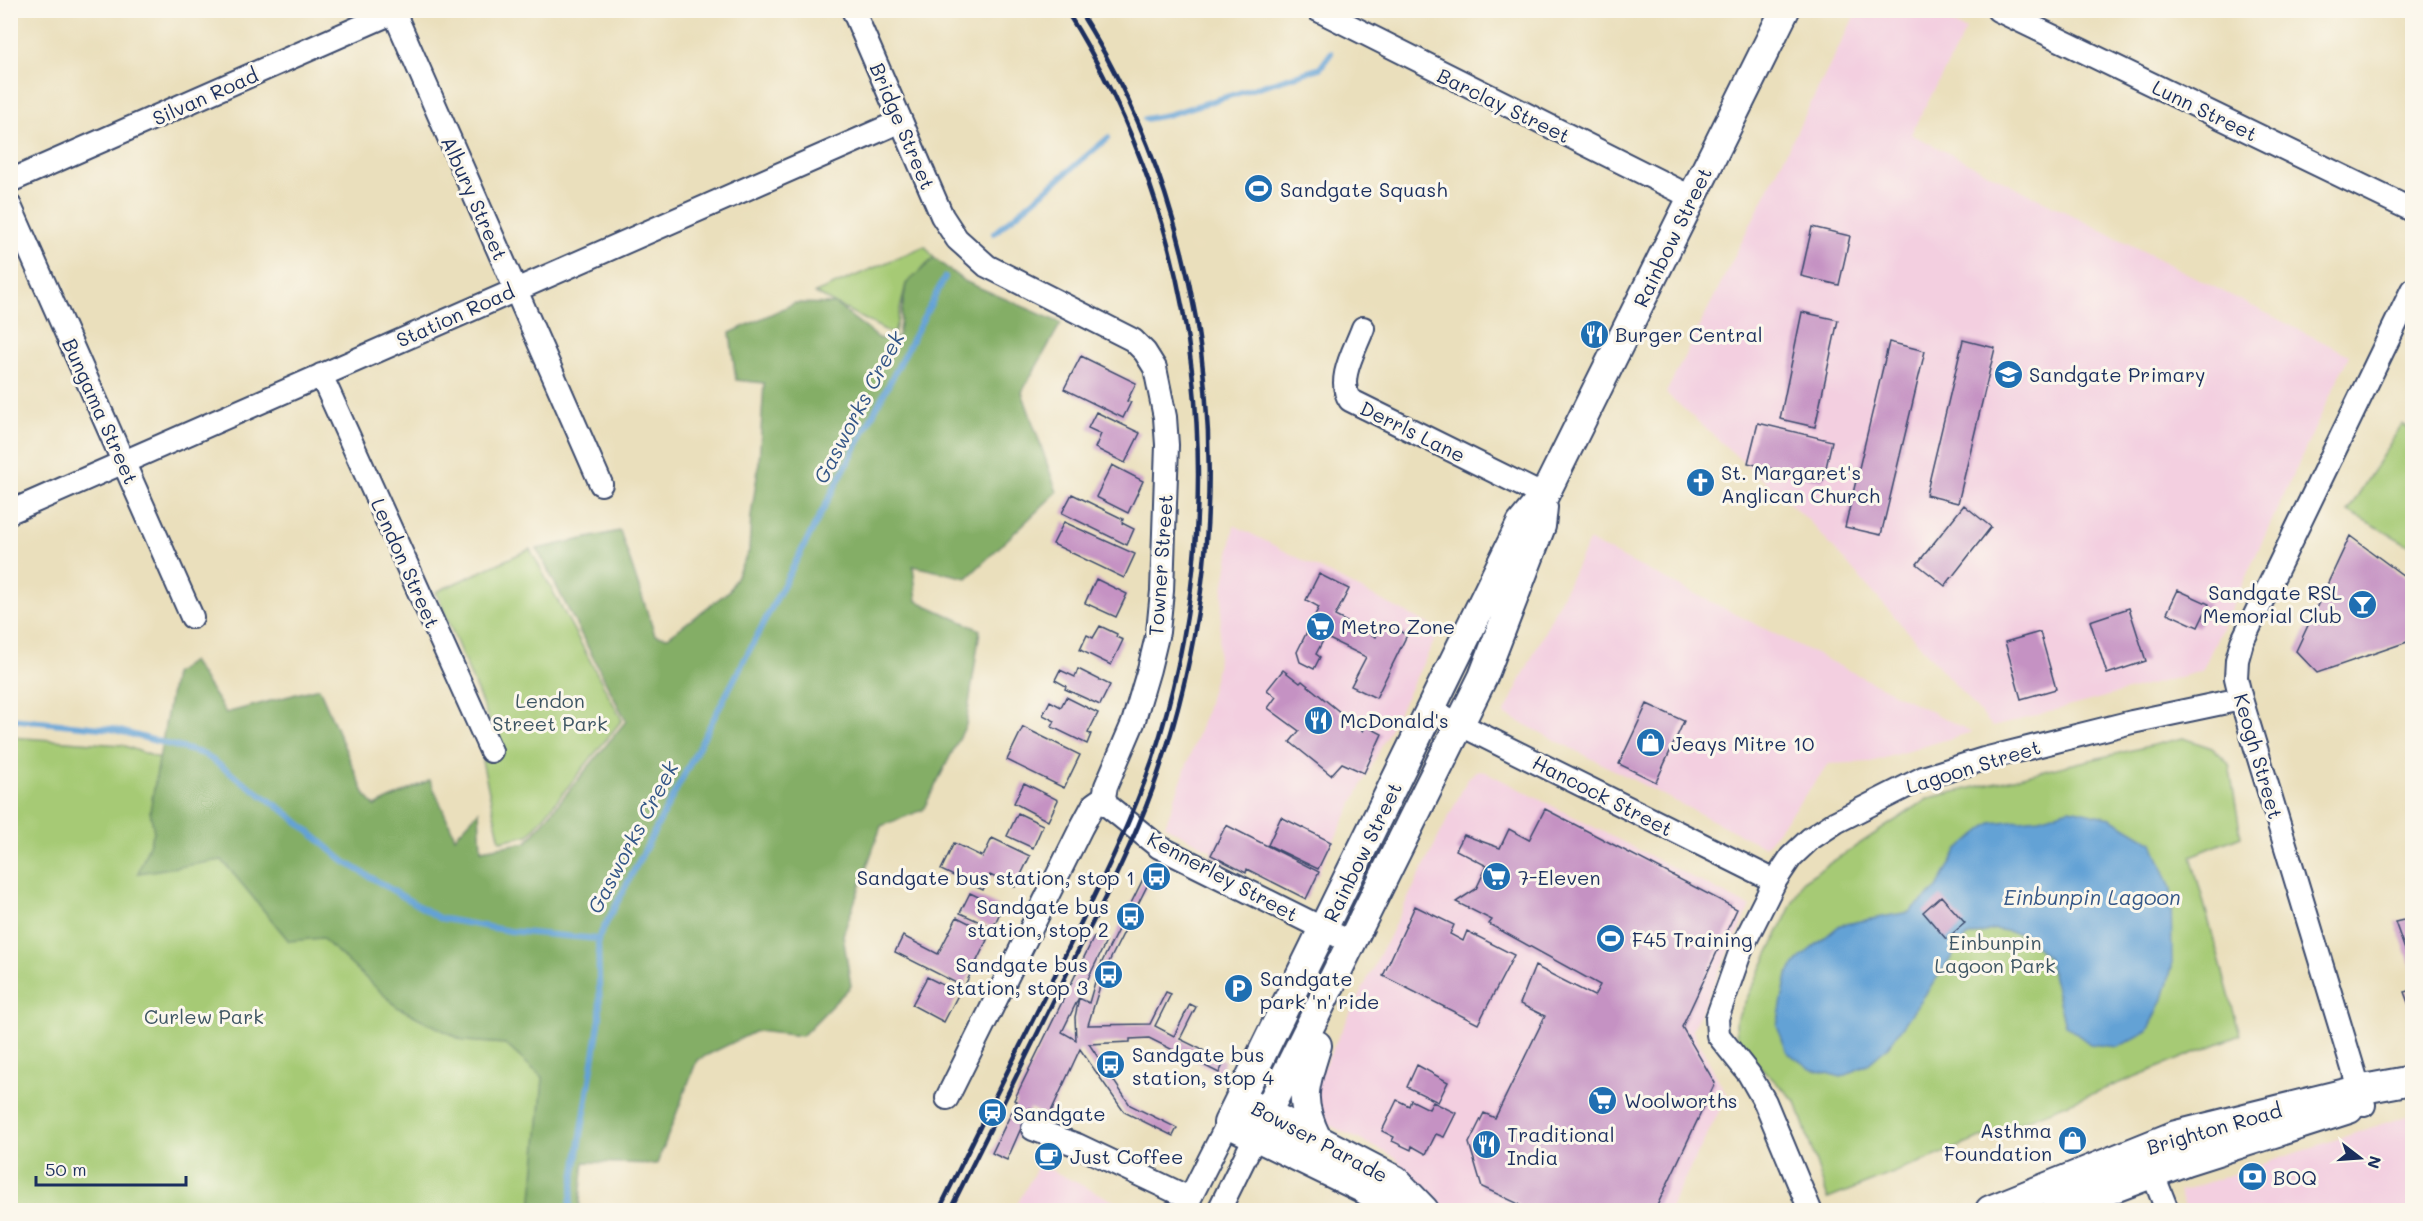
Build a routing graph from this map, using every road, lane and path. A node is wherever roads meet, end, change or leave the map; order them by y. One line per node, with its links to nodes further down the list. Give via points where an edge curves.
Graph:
1 (853, 10): 6 (street, Bridge Street)
2 (1318, 10): 8 (street, Barclay Street)
3 (1785, 10): 8 (main road, Rainbow Street)
4 (1998, 10): 10 (street, Lunn Street)
5 (395, 11): 7 (street, Silvan Road); 12 (street, Albury Street)
6 (900, 121): 11 (street, Bridge Street, via 942,216); 12 (street, Station Road)
7 (10, 181)
8 (1691, 197): 18 (main road, Rainbow Street)
9 (10, 206): 16 (street, Bungama Street)
10 (2412, 210)
11 (957, 239): 25 (street, Towner Street, via 987,266 1133,340 1155,368 1167,445 1158,633 1133,723)
12 (514, 289): 15 (street, Station Road); 17 (street, Albury Street)
13 (2412, 290): 21 (street, Keogh Street, via 2242,642 2236,669)
14 (1363, 328): 18 (street, Derrls Lane, via 1344,379 1344,391 1350,400)
15 (321, 375): 16 (street, Station Road); 24 (street, Lendon Street)
16 (124, 462): 19 (street, Station Road); 20 (street, Bungama Street)
17 (601, 484)
18 (1544, 496): 22 (main road, Rainbow Street, via 1521,524); 23 (main road, Rainbow Street, via 1541,526)
19 (10, 512)
20 (192, 617)
21 (2241, 699): 26 (street, Lagoon Street, via 2120,725 1923,778 1810,839 1791,857); 32 (street, Keogh Street)
22 (1431, 710): 23 (street, Hancock Street); 27 (main road, Rainbow Street)
23 (1461, 724): 26 (street, Hancock Street); 28 (main road, Rainbow Street)
24 (491, 751)
25 (1104, 797): 27 (street, Kennerley Street, via 1108,806 1159,847); 33 (street, Towner Street, via 1094,804 1081,828)
26 (1775, 881): 43 (street, Lagoon Street, via 1725,989 1717,1018 1718,1035 1765,1102)
27 (1324, 929): 28 (street, Kennerley Street); 34 (main road, Rainbow Street)
28 (1352, 943): 29 (main road, Rainbow Street)
29 (1319, 1007): 35 (main road, Rainbow Street); 37 (main road, via 1317,1045 1304,1086 1306,1116)
30 (2412, 1080): 32 (main road, Brighton Road)
31 (2412, 1090): 32 (main road, Brighton Road)
32 (2361, 1097): 38 (main road, Brighton Road)
33 (947, 1098)
34 (1234, 1111): 35 (main road, Bowser Parade); 39 (street, Rainbow Street)
35 (1262, 1124): 37 (main road, Bowser Parade); 40 (street, Rainbow Street); 41 (main road, Bowser Parade, via 1382,1200)
36 (1033, 1129): 39 (street, via 1077,1145)
37 (1317, 1138): 42 (main road, Bowser Parade, via 1395,1180)
38 (2148, 1161): 44 (main road, Brighton Road); 45 (main road, Brighton Road); 46 (street)
39 (1186, 1204)
40 (1219, 1210)
41 (1389, 1210)
42 (1424, 1210)
43 (1810, 1210)
44 (1990, 1210)
45 (2056, 1210)
46 (2167, 1210)

